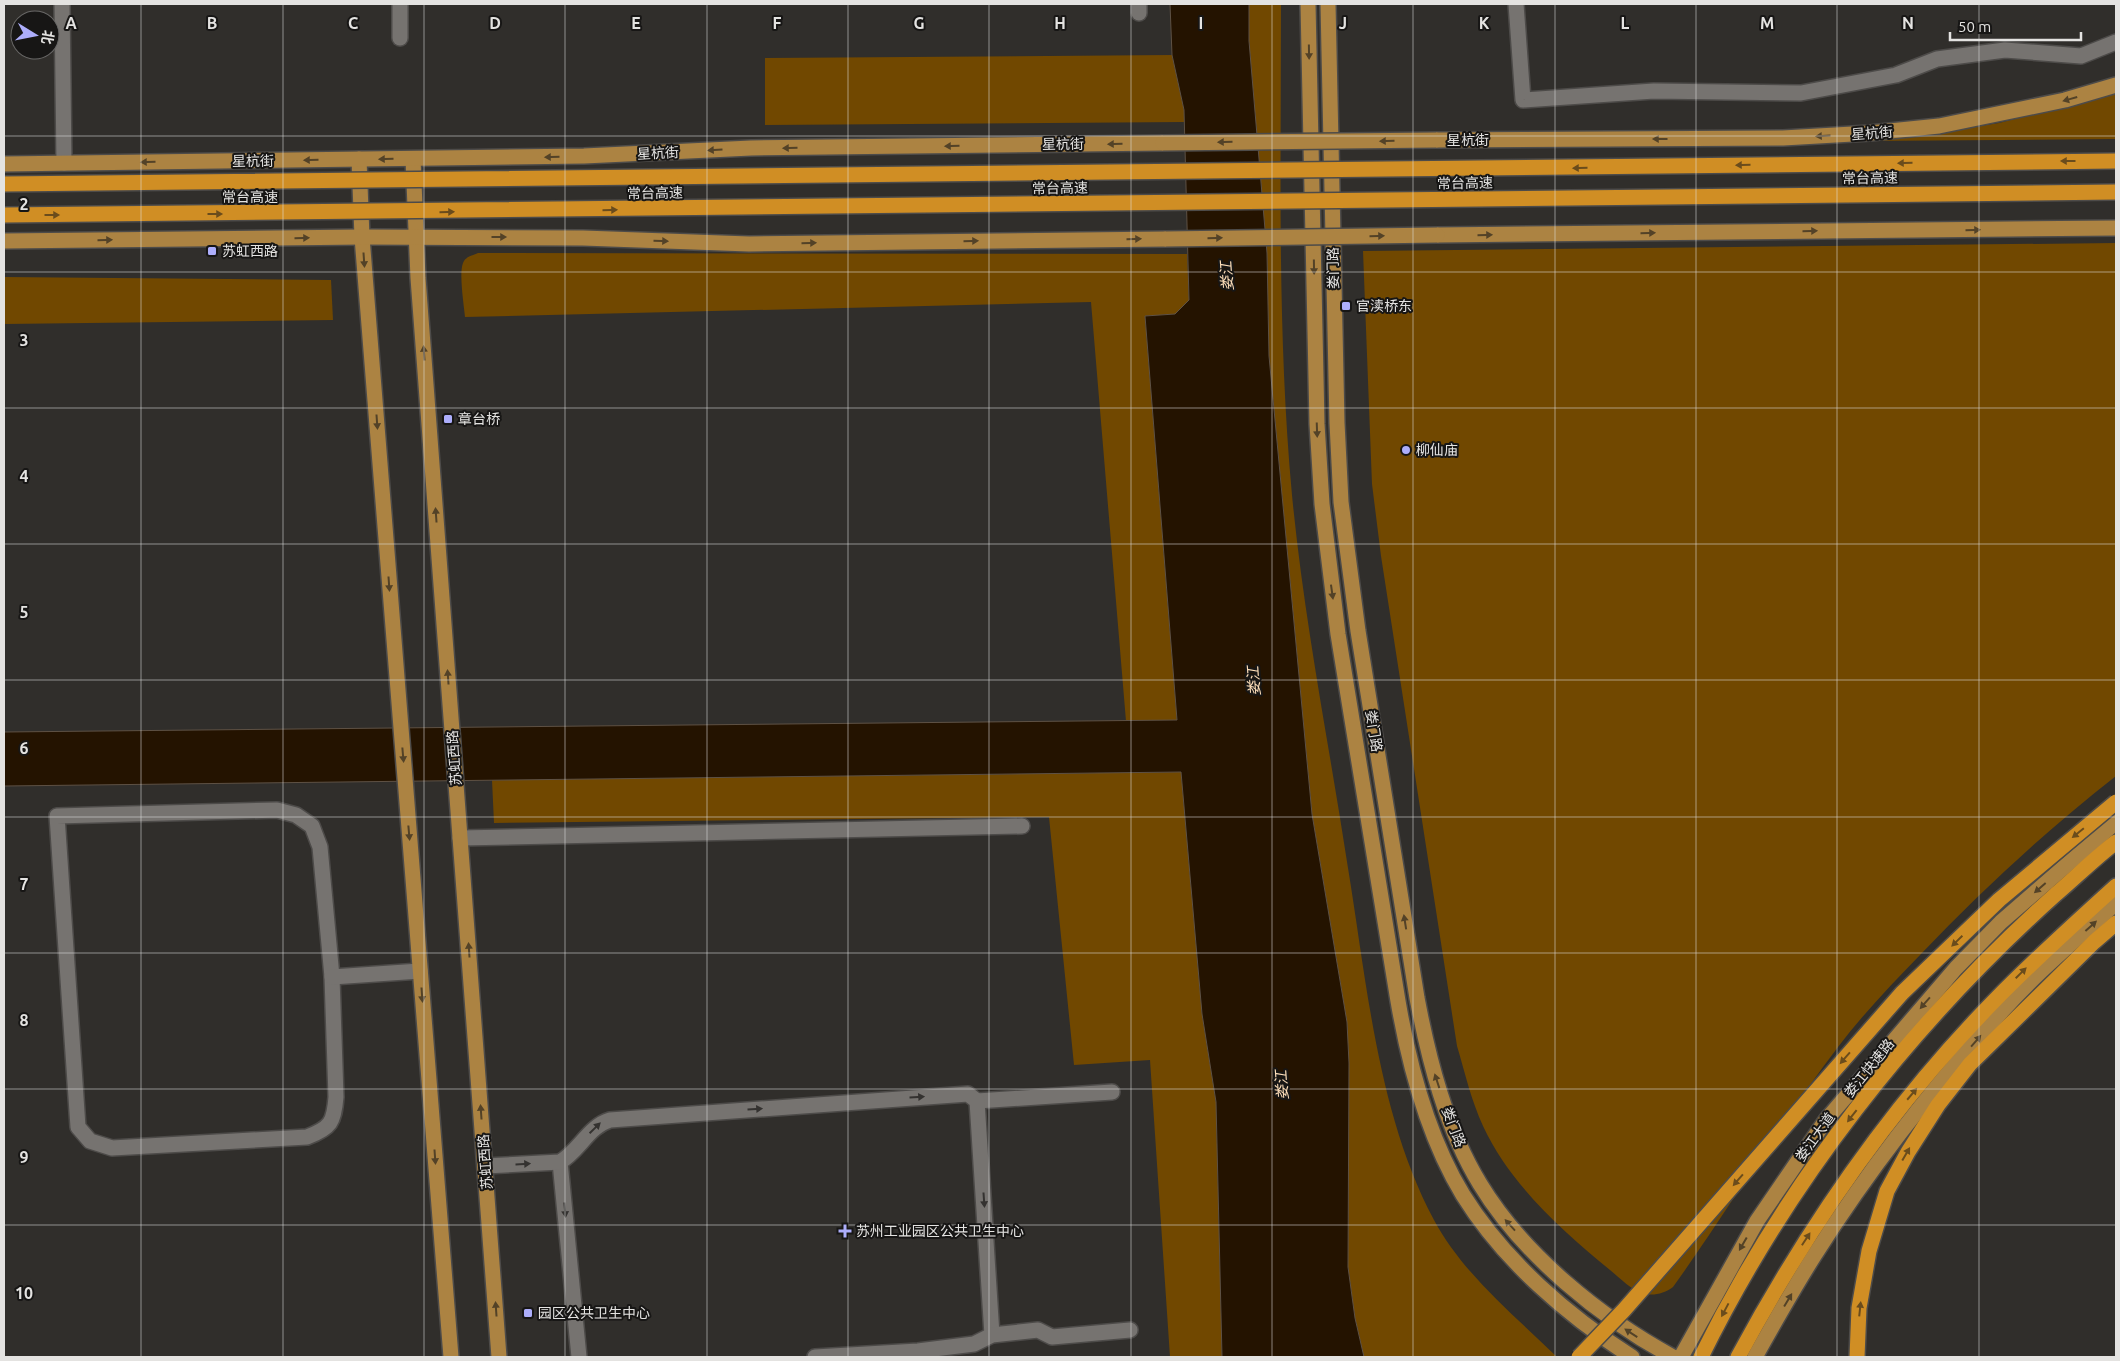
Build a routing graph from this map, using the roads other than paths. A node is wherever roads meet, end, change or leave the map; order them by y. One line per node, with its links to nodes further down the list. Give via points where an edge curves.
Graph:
1 (62, 4): 12 (street)
2 (400, 4): 6 (street)
3 (1308, 4): 43 (main road, 娄门路, one-way to 43, via 1316,397 1322,504 1340,644 1407,1045 1438,1142 1474,1210 1541,1287 1583,1323)
4 (1328, 4): 44 (main road, 娄门路, one-way to 4, via 1626,1330 1589,1302 1555,1272 1502,1216 1464,1153 1430,1058 1417,998 1358,631 1341,502 1336,414)
5 (1516, 4): 7 (street, via 1524,100 1654,91 1801,93 1896,75 1937,59 2005,50 2081,56)
6 (400, 38)
7 (2116, 42)
8 (2116, 85): 10 (main road, 星杭街, one-way to 10, bridge, via 2065,100 1949,124 1783,138 763,148)
9 (359, 159): 10 (main road, 星杭街, one-way to 9); 12 (main road, 星杭街, one-way to 12); 18 (main road)
10 (413, 159): 19 (main road, 苏虹西路)
11 (2116, 161): 14 (highway, 常台高速, one-way to 14, bridge)
12 (64, 163): 13 (main road, 星杭街)
13 (4, 164)
14 (4, 184)
15 (2116, 192): 16 (highway, 常台高速, one-way to 15, bridge)
16 (4, 216)
17 (2116, 228): 19 (main road, one-way to 17, bridge, via 760,244)
18 (362, 237): 19 (main road); 20 (main road, one-way to 18); 29 (main road, one-way to 29)
19 (415, 237): 24 (main road, 苏虹西路, one-way to 19)
20 (4, 241)
21 (2116, 802): 42 (highway, one-way to 42, bridge, via 1999,900 1902,993)
22 (2116, 822): 45 (main road, 娄江大道, one-way to 45, via 1994,928 1844,1098 1757,1221)
23 (1022, 826): 24 (street)
24 (460, 838): 34 (main road, 苏虹西路, one-way to 24)
25 (2116, 842): 46 (highway, 娄江快速路, one-way to 46, via 2013,932 1924,1026 1881,1079 1777,1222)
26 (2116, 886): 47 (highway, one-way to 26, via 1801,1248 1853,1170 1903,1104 1993,1001)
27 (2116, 903): 48 (main road, one-way to 27, via 1814,1256 1920,1108 2004,1008)
28 (2116, 923): 49 (highway, one-way to 28, via 1868,1256 1885,1196 1908,1152 1970,1064)
29 (420, 972): 30 (street); 38 (main road, one-way to 38)
30 (332, 977): 30 (street, via 320,847 312,826 296,815 277,810 57,816 78,1127 90,1141 112,1148 307,1137 324,1131 334,1115 336,1096)
31 (1112, 1092): 32 (street)
32 (977, 1101): 33 (street, one-way to 32, via 600,1123 610,1120 968,1094); 36 (street, one-way to 36)
33 (560, 1162): 34 (street, one-way to 33); 40 (street, one-way to 40)
34 (485, 1166): 39 (main road, 苏虹西路, one-way to 34)
35 (1130, 1330): 36 (street, via 1052,1337 1038,1330)
36 (992, 1335): 37 (street, via 974,1344)
37 (918, 1354): 41 (street)
38 (450, 1357)
39 (499, 1357)
40 (579, 1357)
41 (815, 1357)
42 (1579, 1357)
43 (1632, 1357)
44 (1673, 1357)
45 (1681, 1357)
46 (1701, 1357)
47 (1738, 1357)
48 (1755, 1357)
49 (1857, 1357)

